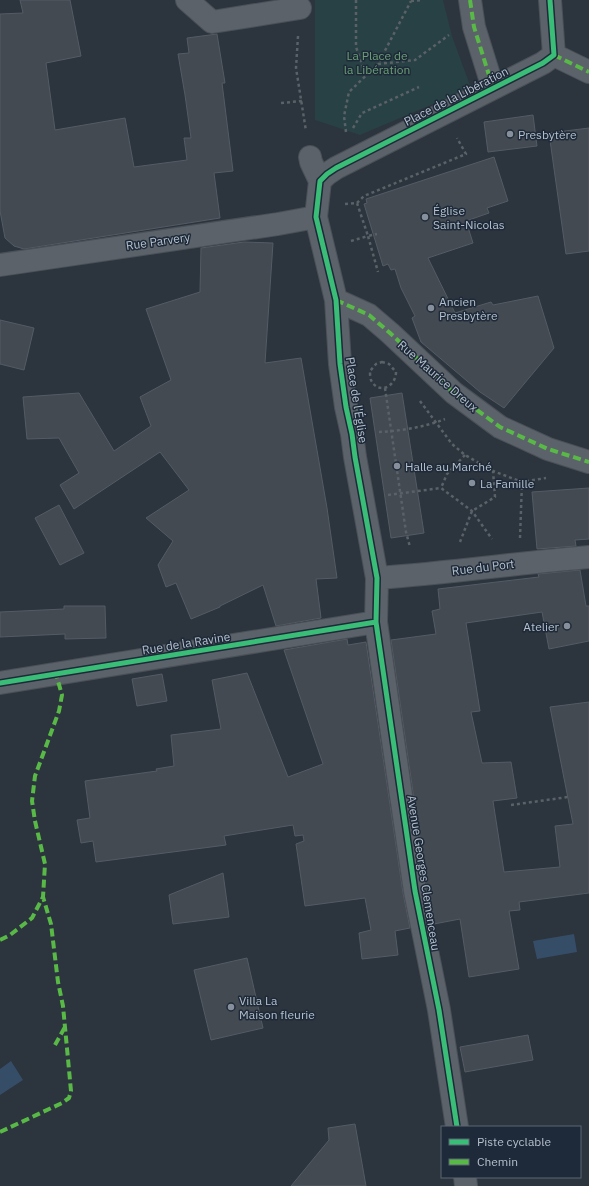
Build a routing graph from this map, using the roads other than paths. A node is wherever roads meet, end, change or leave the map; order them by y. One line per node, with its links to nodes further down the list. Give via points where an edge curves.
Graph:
1 (187, 0): 4 (street, via 212,22)
2 (470, 0): 7 (street, Place de la Libération, via 474,27)
3 (550, 0): 5 (street)
4 (300, 8)
5 (554, 55): 6 (street); 7 (street, Place de la Libération)
6 (589, 72)
7 (493, 88): 9 (street, Place de la Libération, via 336,168)
8 (310, 157): 9 (street)
9 (320, 182): 10 (street, Place de l'Église)
10 (316, 218): 11 (street, Rue Parvery); 12 (street, Place de l'Église)
11 (0, 265)
12 (336, 300): 13 (street, Rue Maurice Dreux, via 369,315 454,393 500,427 548,449); 15 (street, Place de l'Église, via 346,407)
13 (589, 462)
14 (589, 557): 15 (street, Rue du Port)
15 (377, 578): 16 (street, Place de l'Église)
16 (376, 622): 17 (street, Rue de la Ravine); 18 (street, Avenue Georges Clemenceau, via 415,891 439,1010)
17 (0, 683)
18 (457, 1126)

